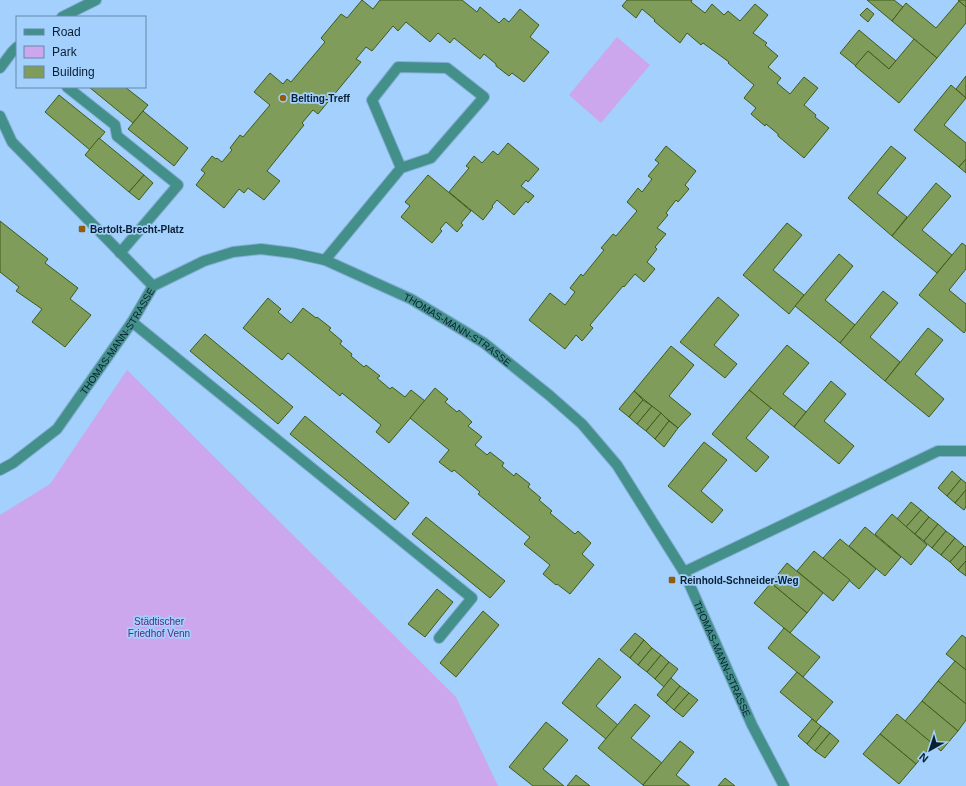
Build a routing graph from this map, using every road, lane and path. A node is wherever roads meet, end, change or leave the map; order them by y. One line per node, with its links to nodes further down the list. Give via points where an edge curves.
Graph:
1 (96, 0): 2 (street)
2 (64, 16)
3 (16, 48): 4 (street)
4 (0, 68)
5 (68, 88): 8 (street, via 115,125 117,136 178,185)
6 (0, 116): 8 (street, via 12,142)
7 (401, 168): 7 (street, via 431,158 484,98 447,68 398,67 372,100); 9 (street)
8 (120, 253): 10 (street)
9 (325, 260): 10 (street, THOMAS-MANN-STRASSE, via 261,249 233,252 204,261); 14 (street, THOMAS-MANN-STRASSE, via 411,299 484,342 549,395 582,424 617,465)
10 (153, 286): 11 (street, THOMAS-MANN-STRASSE)
11 (132, 322): 13 (street, THOMAS-MANN-STRASSE, via 57,429); 15 (street, via 472,598)
12 (966, 451): 14 (street, via 938,451)
13 (0, 470)
14 (684, 572): 16 (street, THOMAS-MANN-STRASSE, via 752,725)
15 (440, 638)
16 (784, 786)

